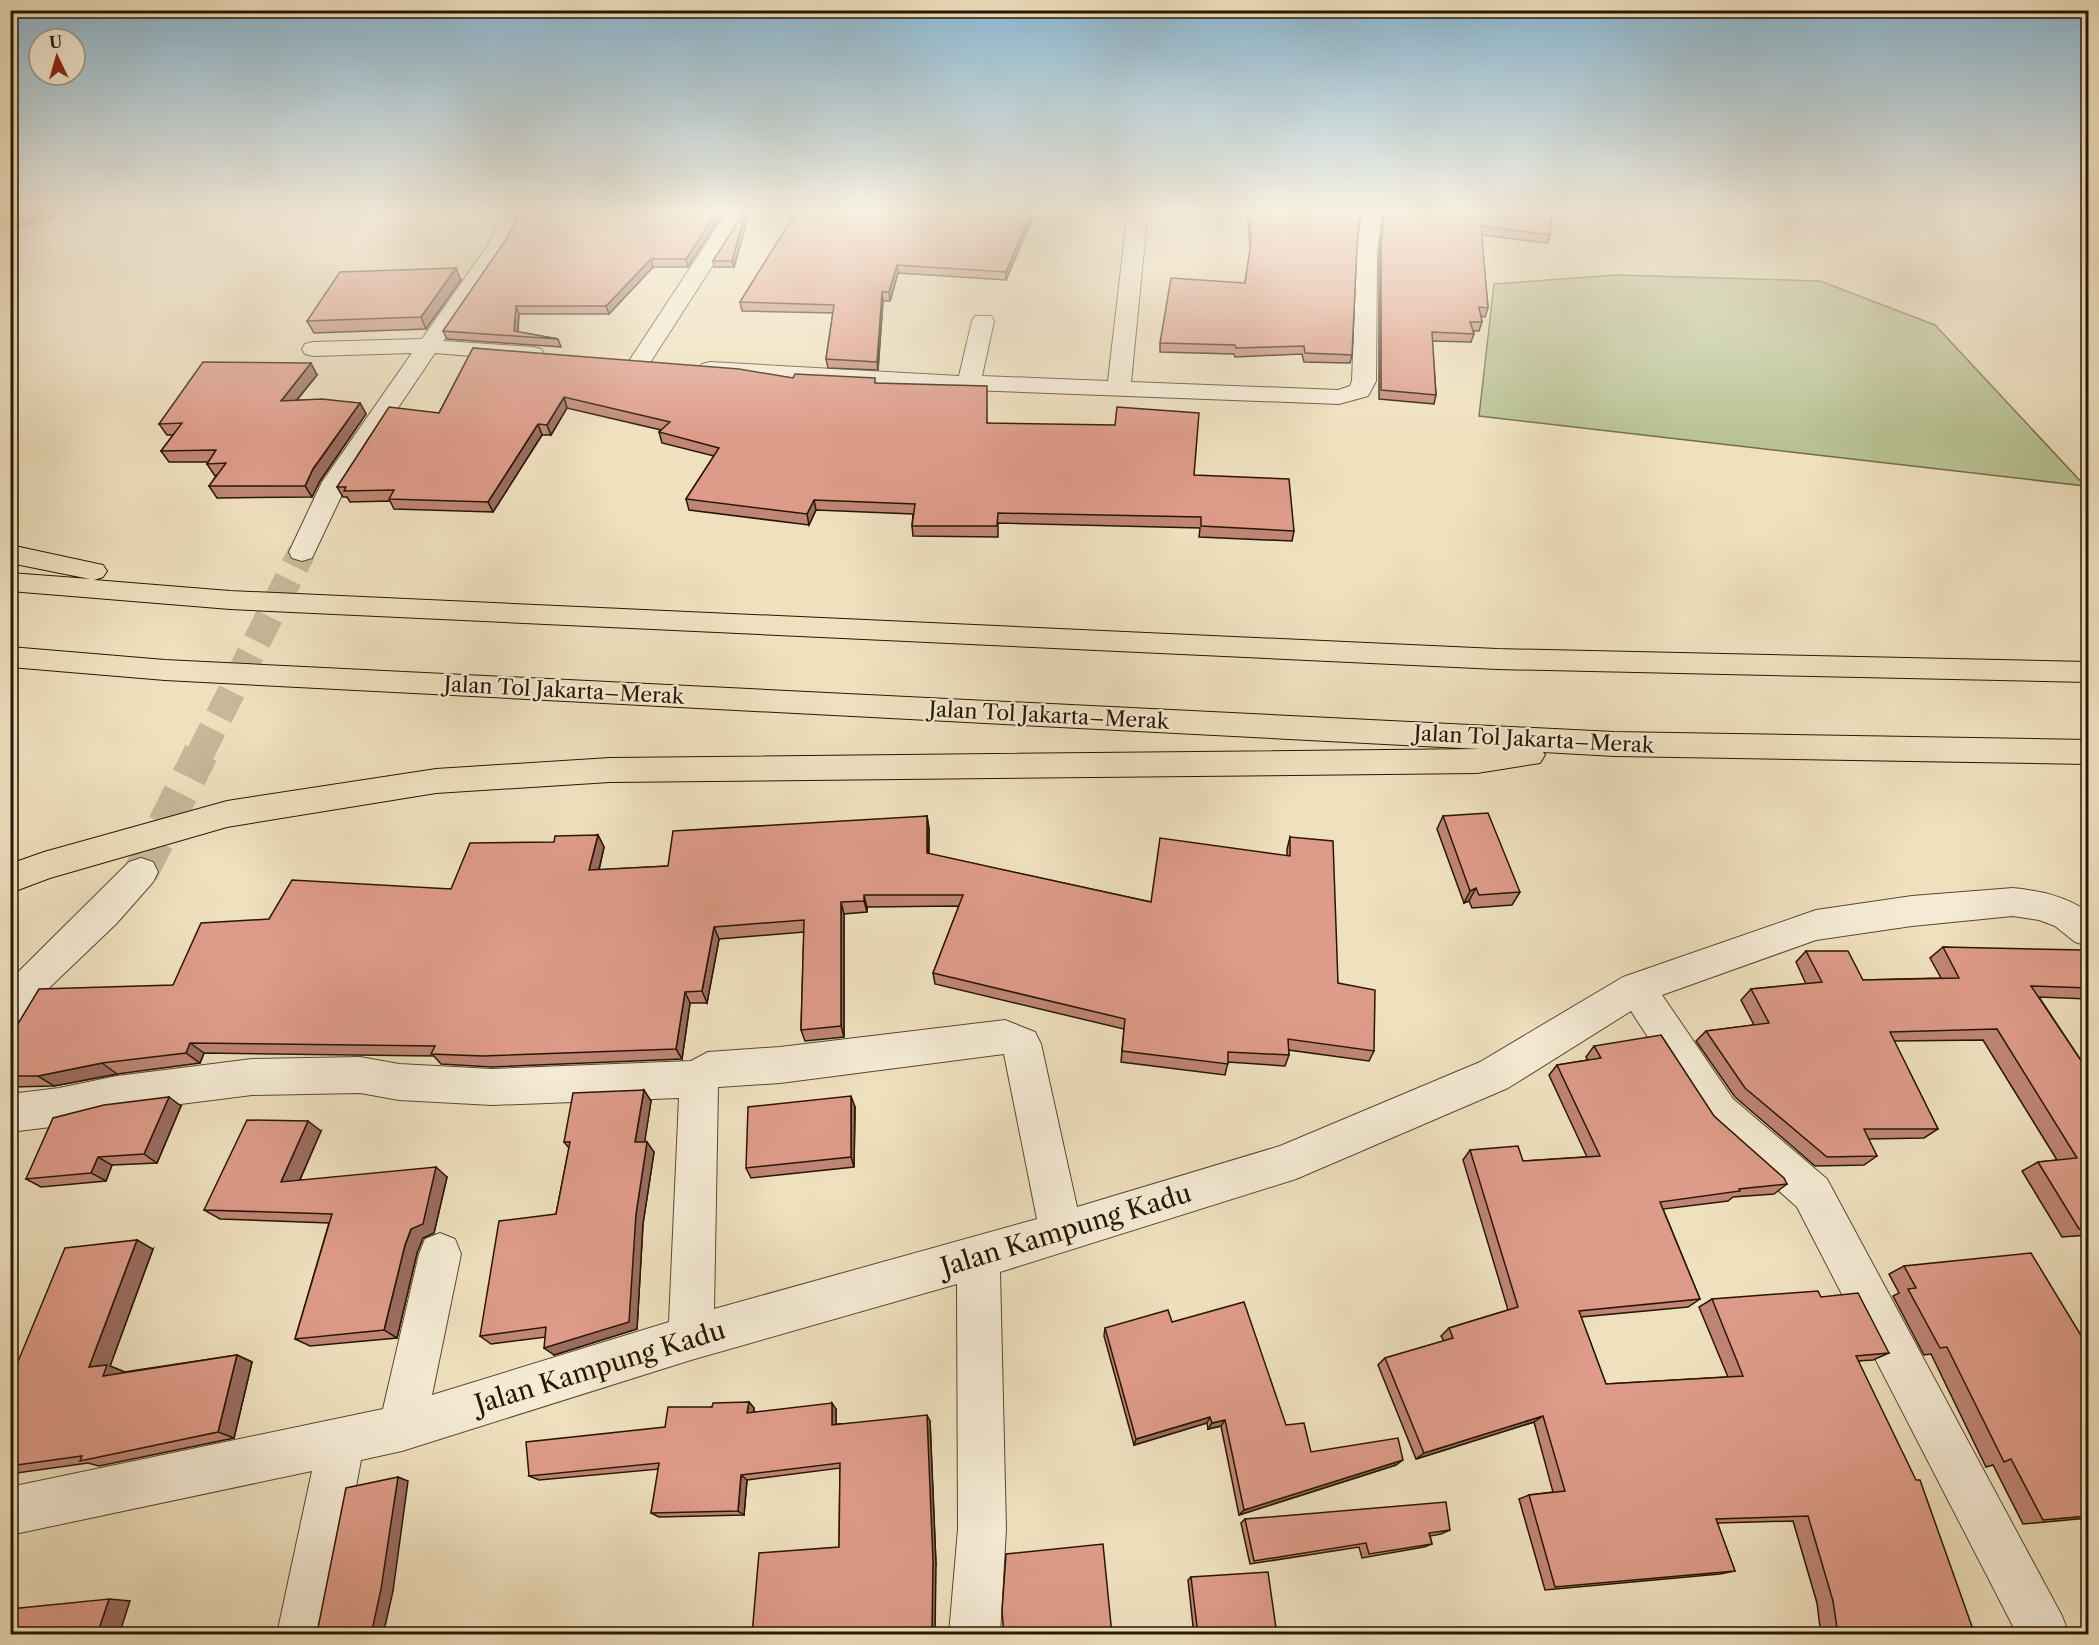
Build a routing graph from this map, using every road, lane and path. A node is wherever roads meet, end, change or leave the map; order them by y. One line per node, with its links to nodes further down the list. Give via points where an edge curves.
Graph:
1 (469, 286): 6 (street)
2 (689, 286): 10 (street)
3 (1130, 286): 14 (street)
4 (1366, 286): 14 (street, via 1364,381 1360,391 1339,397)
5 (983, 321): 13 (street)
6 (427, 346): 7 (street); 8 (street); 15 (street, via 335,482)
7 (313, 349)
8 (555, 356)
9 (614, 361): 10 (street)
10 (638, 364): 11 (street)
11 (661, 365)
12 (685, 367): 13 (street)
13 (969, 382): 14 (street)
14 (1119, 387)
15 (302, 552)
16 (10, 554): 18 (highway)
17 (10, 582): 18 (highway)
18 (230, 600): 20 (highway, via 1497,659)
19 (10, 657): 21 (highway, Jalan Tol Jakarta–Merak, via 165,670)
20 (2088, 672)
21 (1614, 744): 22 (highway, Jalan Tol Jakarta–Merak); 24 (highway, via 1477,761 610,770 436,781 227,814)
22 (2088, 752)
23 (141, 872): 27 (street, via 44,969)
24 (10, 879)
25 (2088, 931): 26 (street, Jalan Kampung Kadu, via 2067,916 2042,906 2013,902 1912,911 1816,925)
26 (1636, 988): 30 (street, Jalan Kampung Kadu, via 1494,1075 1282,1165); 39 (street, via 1719,1112 1812,1193)
27 (10, 1010)
28 (700, 1079): 29 (street, via 492,1087 421,1084 360,1075 297,1075 138,1091); 30 (street, via 708,1070 1005,1037 1022,1044); 33 (street)
29 (10, 1113)
30 (1061, 1233): 32 (street, Jalan Kampung Kadu)
31 (440, 1254): 34 (street)
32 (978, 1257): 33 (street, Jalan Kampung Kadu); 38 (street, via 982,1529)
33 (691, 1338): 34 (street, Jalan Kampung Kadu)
34 (402, 1428): 35 (street, Jalan Kampung Kadu)
35 (341, 1442): 36 (street, Jalan Kampung Kadu); 37 (street)
36 (10, 1510)
37 (303, 1635)
38 (975, 1635)
39 (2044, 1635)

